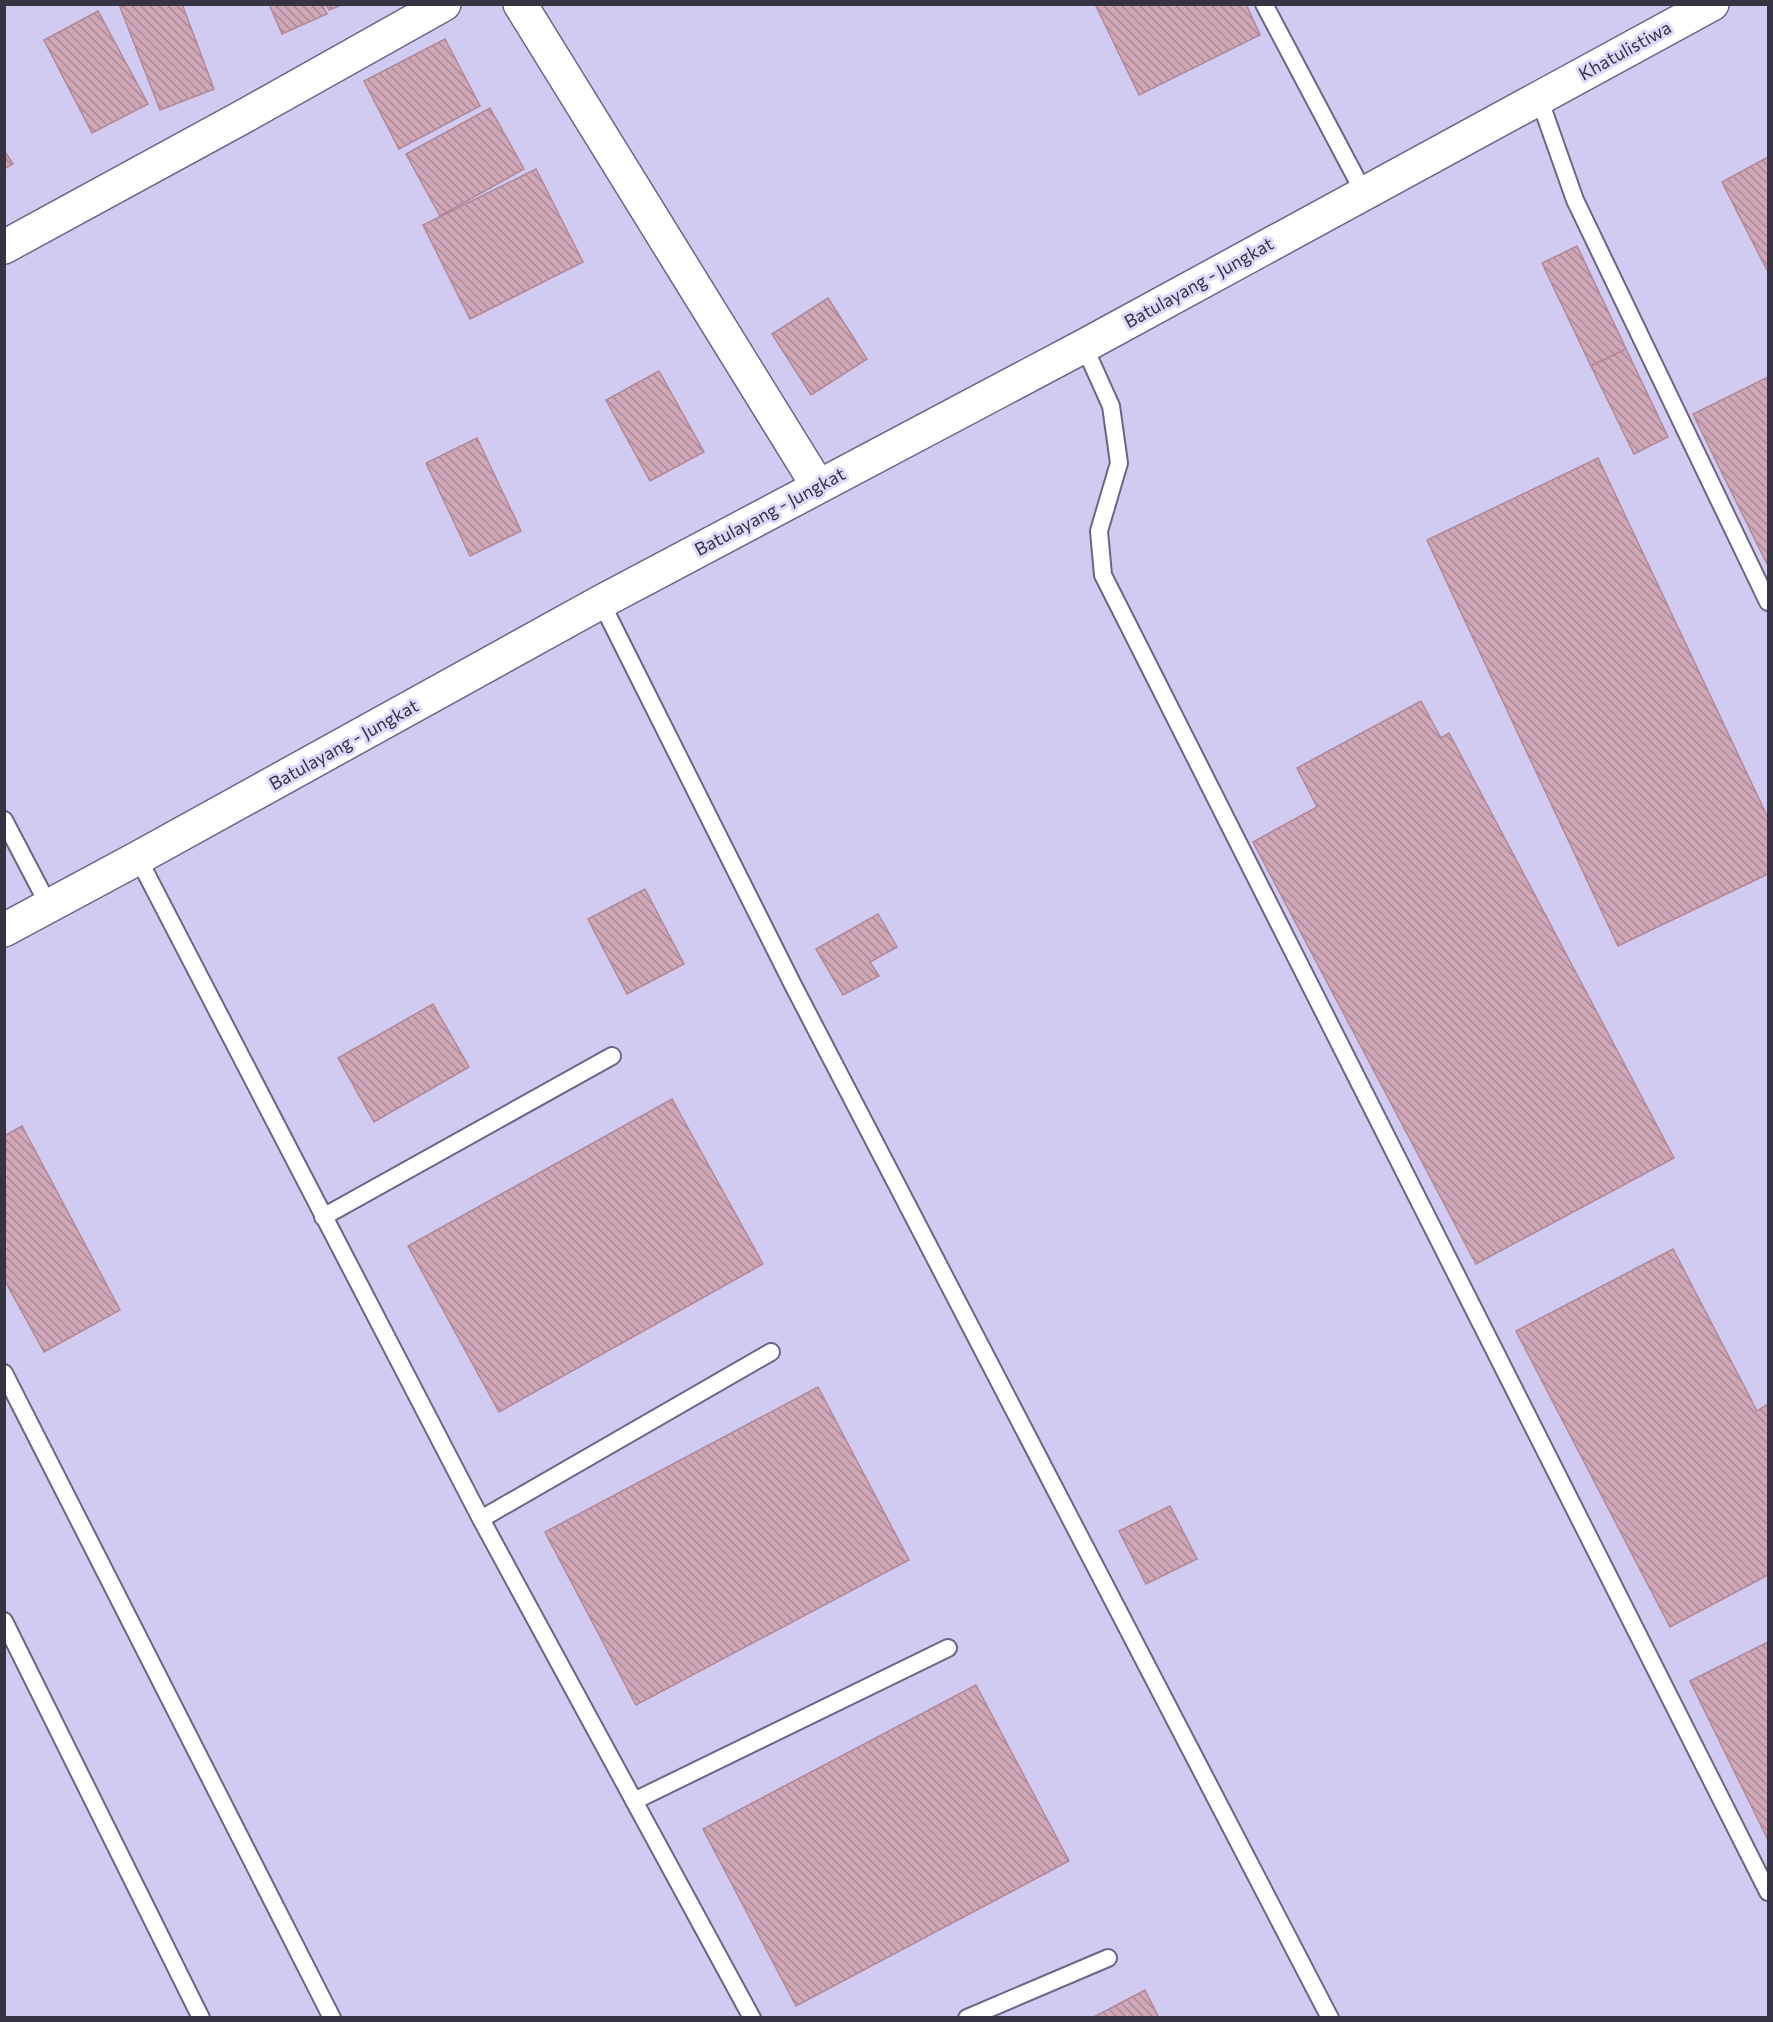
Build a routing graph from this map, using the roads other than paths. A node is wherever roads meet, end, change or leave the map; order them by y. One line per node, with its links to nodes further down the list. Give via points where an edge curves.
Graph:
1 (444, 4): 7 (main road)
2 (520, 4): 9 (main road)
3 (1264, 4): 6 (lane)
4 (1712, 4): 5 (main road, Khatulistiwa)
5 (1539, 98): 6 (main road, Batulayang - Jungkat); 11 (lane, via 1575,200)
6 (1364, 193): 8 (main road, Batulayang - Jungkat)
7 (4, 247)
8 (1084, 346): 9 (main road, Batulayang - Jungkat); 24 (lane, via 1111,406 1119,463 1099,531 1103,575)
9 (818, 486): 10 (main road, Batulayang - Jungkat)
10 (601, 602): 13 (main road, Batulayang - Jungkat); 30 (lane, via 793,985)
11 (1768, 602)
12 (4, 820): 14 (lane)
13 (138, 858): 14 (main road, Batulayang - Jungkat); 17 (lane)
14 (49, 906): 15 (main road, Batulayang - Jungkat)
15 (4, 930)
16 (612, 1056): 17 (lane)
17 (323, 1216): 20 (lane)
18 (771, 1352): 20 (lane)
19 (4, 1373): 27 (lane)
20 (480, 1519): 23 (lane)
21 (4, 1621): 26 (lane)
22 (948, 1648): 23 (lane)
23 (634, 1801): 28 (lane)
24 (1768, 1892)
25 (1108, 1958): 29 (lane)
26 (201, 2018)
27 (332, 2018)
28 (752, 2018)
29 (967, 2018)
30 (1330, 2018)

